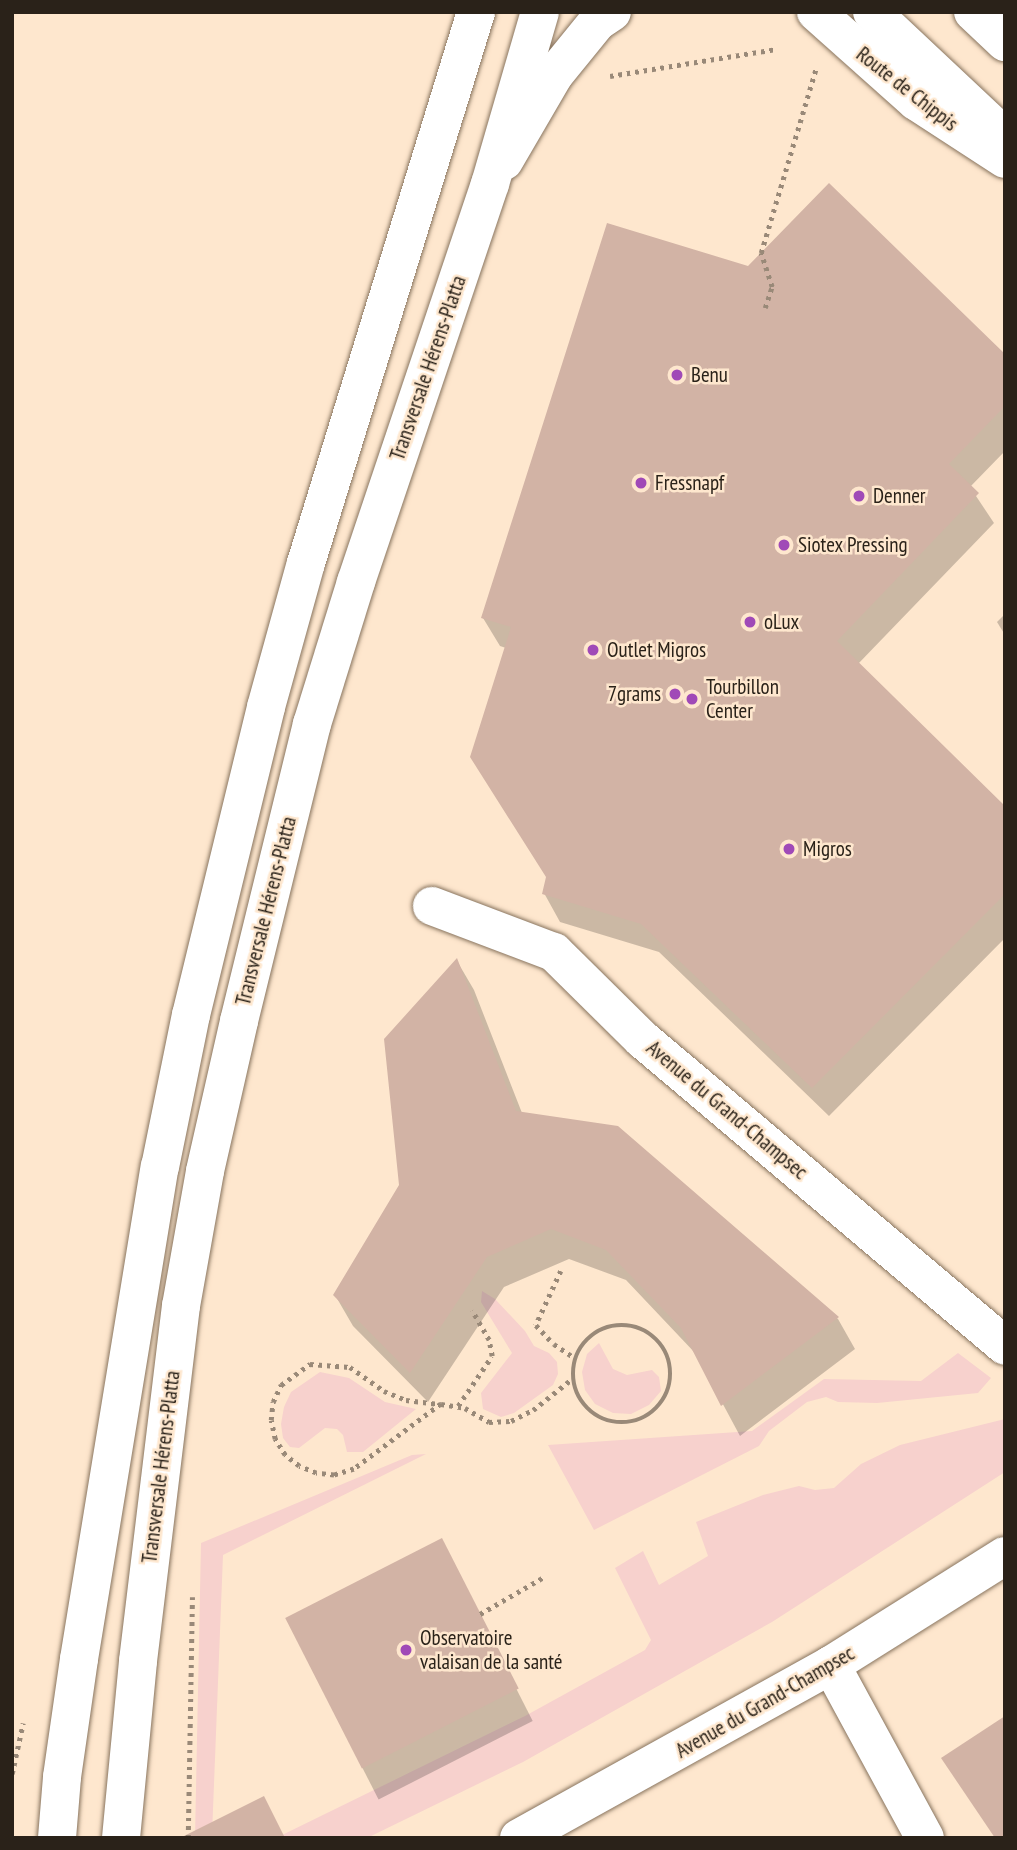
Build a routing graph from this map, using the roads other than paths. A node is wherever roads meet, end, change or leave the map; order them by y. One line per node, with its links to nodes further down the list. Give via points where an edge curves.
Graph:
1 (477, 12): 15 (main road, via 306,563 191,1015 158,1181 79,1659)
2 (540, 12): 10 (main road, Transversale Hérens-Platta)
3 (612, 12): 10 (main road, via 597,22 554,75)
4 (816, 12): 9 (main road, Route de Chippis, via 916,101)
5 (872, 12): 8 (main road, Route de Chippis)
6 (972, 12): 7 (main road)
7 (1005, 42)
8 (1005, 137)
9 (1005, 159)
10 (490, 184): 16 (main road, Transversale Hérens-Platta, via 312,724 208,1157 166,1416)
11 (432, 906): 12 (main road, Avenue du Grand-Champsec, via 554,953 642,1039)
12 (1005, 1346)
13 (999, 1571): 14 (main road, Avenue du Grand-Champsec)
14 (831, 1665): 17 (main road, Avenue du Grand-Champsec); 18 (main road)
15 (57, 1838)
16 (121, 1838)
17 (519, 1838)
18 (925, 1838)

